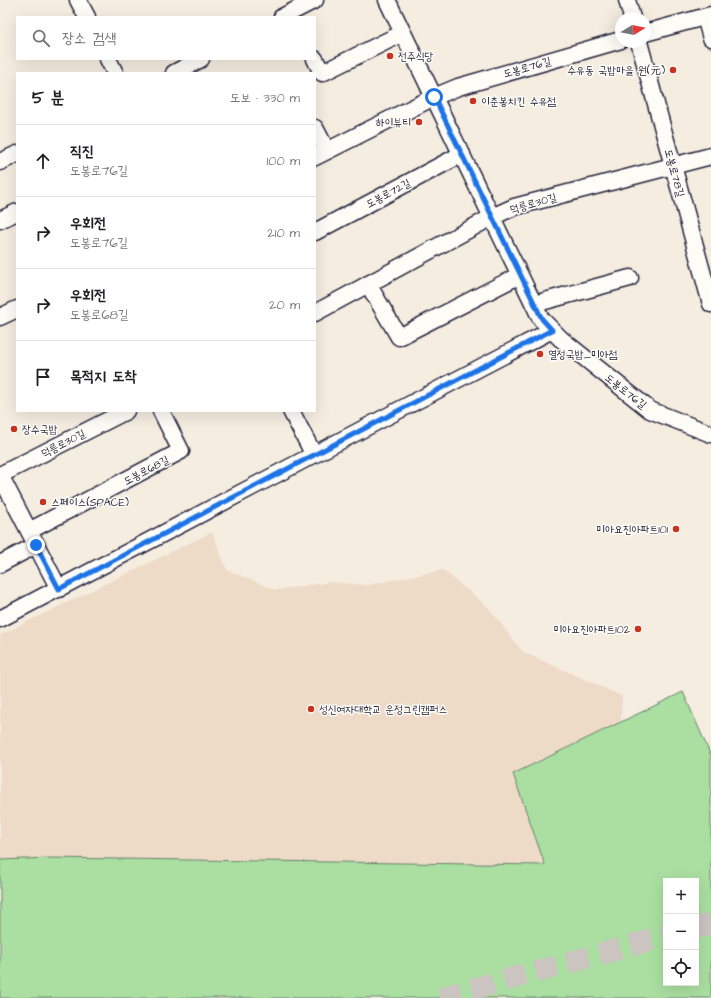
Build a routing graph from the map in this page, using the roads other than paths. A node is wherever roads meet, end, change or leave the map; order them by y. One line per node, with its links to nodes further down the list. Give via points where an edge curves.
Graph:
1 (78, 0): 6 (street)
2 (315, 0): 7 (street)
3 (387, 0): 10 (street, 도봉로76길)
4 (627, 0): 5 (street)
5 (630, 12)
6 (86, 16)
7 (289, 16)
8 (708, 16): 9 (street); 11 (street)
9 (651, 31)
10 (402, 33): 16 (street, via 322,73); 19 (street, 도봉로76길)
11 (711, 38)
12 (615, 42): 19 (street, 도봉로76길, via 458,87)
13 (641, 48): 26 (street, 도봉로78길)
14 (108, 60): 17 (street)
15 (199, 60): 18 (street)
16 (316, 60)
17 (114, 72)
18 (176, 72)
19 (434, 97): 22 (street); 23 (street, 도봉로76길)
20 (316, 132): 22 (street)
21 (16, 154): 25 (street)
22 (321, 154)
23 (462, 154): 28 (street, 도봉로76길); 30 (street, 도봉로72길)
24 (711, 156): 26 (street, 덕릉로30길)
25 (0, 162)
26 (674, 166): 28 (street, 덕릉로30길, via 514,208); 35 (street, 도봉로78길)
27 (16, 212): 29 (street)
28 (492, 217): 31 (street, 도봉로76길); 33 (street, 덕릉로30길)
29 (0, 220)
30 (316, 230)
31 (520, 275): 33 (street, via 399,338); 34 (street, 도봉로76길)
32 (630, 278): 34 (street)
33 (368, 284): 37 (street, 덕릉로30길)
34 (534, 304): 39 (street, 도봉로76길)
35 (711, 304)
36 (16, 309): 38 (street)
37 (316, 312)
38 (0, 317)
39 (552, 330): 43 (street, 도봉로76길, via 650,410); 44 (street)
40 (124, 412): 45 (street, 덕릉로30길)
41 (161, 412): 46 (street, 도봉로68길, via 180,451)
42 (292, 412): 44 (street)
43 (711, 434)
44 (314, 455): 48 (street)
45 (0, 475): 46 (street)
46 (32, 538): 47 (street, 도봉로68길); 48 (street)
47 (0, 564)
48 (59, 589): 49 (street)
49 (0, 619)

